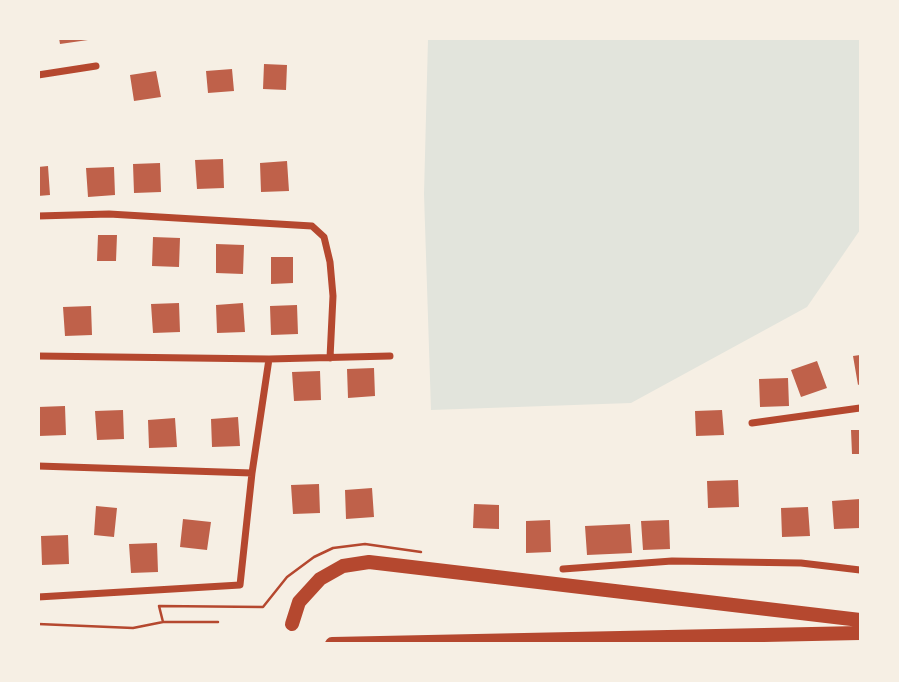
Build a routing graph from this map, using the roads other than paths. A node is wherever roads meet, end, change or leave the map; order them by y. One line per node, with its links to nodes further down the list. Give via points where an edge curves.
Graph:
1 (96, 66): 2 (street)
2 (38, 75)
3 (38, 216): 6 (street, via 109,214 312,226 324,237 330,262)
4 (38, 356): 7 (street)
5 (390, 356): 6 (street)
6 (330, 358): 7 (street)
7 (270, 359): 11 (street)
8 (860, 408): 9 (street)
9 (752, 423)
10 (38, 466): 11 (street)
11 (252, 473): 14 (street, via 240,585)
12 (563, 569): 13 (street, via 672,561 801,563)
13 (860, 570)
14 (38, 597)
15 (860, 620): 16 (main road, via 369,562 343,566 320,579 299,602)
16 (292, 624)
17 (860, 633): 18 (main road)
18 (332, 643)

